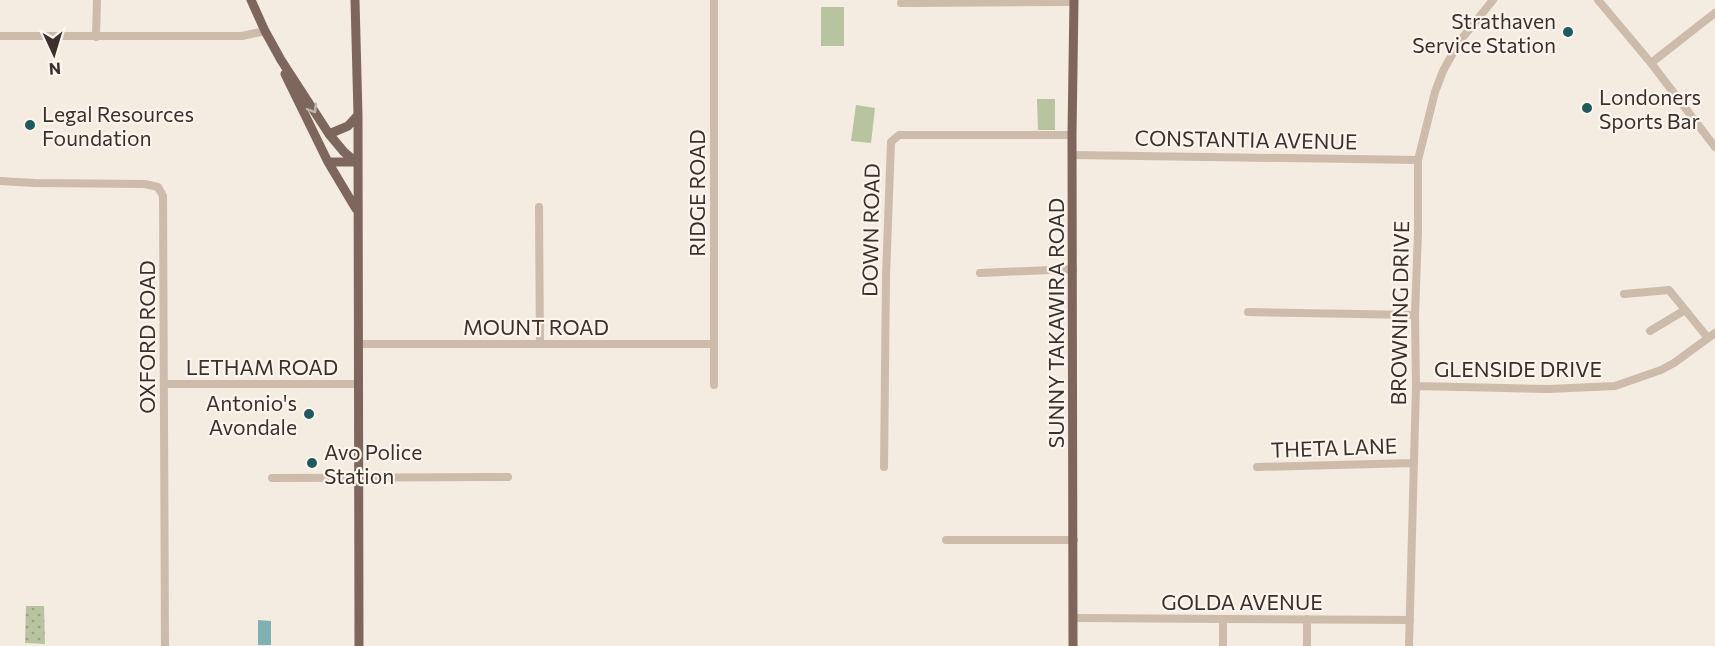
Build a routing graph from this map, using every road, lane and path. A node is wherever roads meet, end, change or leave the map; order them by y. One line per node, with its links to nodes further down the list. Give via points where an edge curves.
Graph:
1 (97, 0): 12 (street)
2 (251, 0): 10 (main road)
3 (355, 0): 15 (main road)
4 (714, 0): 36 (street, RIDGE ROAD)
5 (1493, 0): 20 (street, BROWNING DRIVE, via 1459,42 1443,72)
6 (1598, 0): 14 (street)
7 (1074, 1): 8 (street); 17 (main road, SUNNY TAKAWIRA ROAD)
8 (902, 3)
9 (1715, 13): 14 (street)
10 (265, 31): 12 (street, via 242,36); 13 (main road)
11 (0, 36): 12 (street)
12 (96, 37)
13 (280, 60): 16 (main road, one-way to 16); 21 (main road)
14 (1651, 63): 18 (street)
15 (358, 115): 16 (main road, via 348,126); 22 (main road)
16 (329, 134): 22 (main road)
17 (1072, 135): 19 (main road, SUNNY TAKAWIRA ROAD); 42 (street, DOWN ROAD, via 899,135 891,142)
18 (1715, 147)
19 (1072, 155): 20 (street, CONSTANTIA AVENUE); 26 (main road, SUNNY TAKAWIRA ROAD)
20 (1418, 160): 31 (street, BROWNING DRIVE)
21 (328, 162): 22 (main road); 25 (main road)
22 (357, 162): 25 (main road)
23 (0, 181): 37 (street, OXFORD ROAD, via 145,184 161,190)
24 (539, 207): 35 (street)
25 (357, 209): 34 (main road)
26 (1073, 269): 27 (street); 48 (main road, SUNNY TAKAWIRA ROAD)
27 (980, 273)
28 (1624, 294): 29 (street, via 1669,290)
29 (1685, 310): 32 (street); 33 (street)
30 (1248, 312): 31 (street)
31 (1415, 315): 40 (street, BROWNING DRIVE)
32 (1650, 331)
33 (1712, 336): 40 (street, GLENSIDE DRIVE, via 1674,363 1614,386)
34 (358, 344): 35 (street, MOUNT ROAD); 38 (main road)
35 (540, 344): 36 (street, MOUNT ROAD)
36 (714, 344): 39 (street, RIDGE ROAD)
37 (165, 384): 38 (street, LETHAM ROAD); 53 (street, OXFORD ROAD)
38 (359, 384): 46 (main road)
39 (714, 386)
40 (1416, 386): 41 (street, BROWNING DRIVE)
41 (1413, 463): 43 (street, THETA LANE); 52 (street, BROWNING DRIVE)
42 (884, 467)
43 (1257, 467)
44 (508, 477): 46 (street)
45 (272, 478): 46 (street)
46 (359, 478): 54 (main road)
47 (946, 540): 48 (street)
48 (1074, 540): 49 (main road, SUNNY TAKAWIRA ROAD)
49 (1074, 618): 50 (street, GOLDA AVENUE); 55 (main road, SUNNY TAKAWIRA ROAD)
50 (1223, 619): 51 (street, GOLDA AVENUE); 56 (street)
51 (1307, 619): 52 (street, GOLDA AVENUE); 57 (street)
52 (1410, 620): 58 (street, BROWNING DRIVE)
53 (165, 646)
54 (359, 646)
55 (1073, 646)
56 (1223, 646)
57 (1307, 646)
58 (1409, 646)

